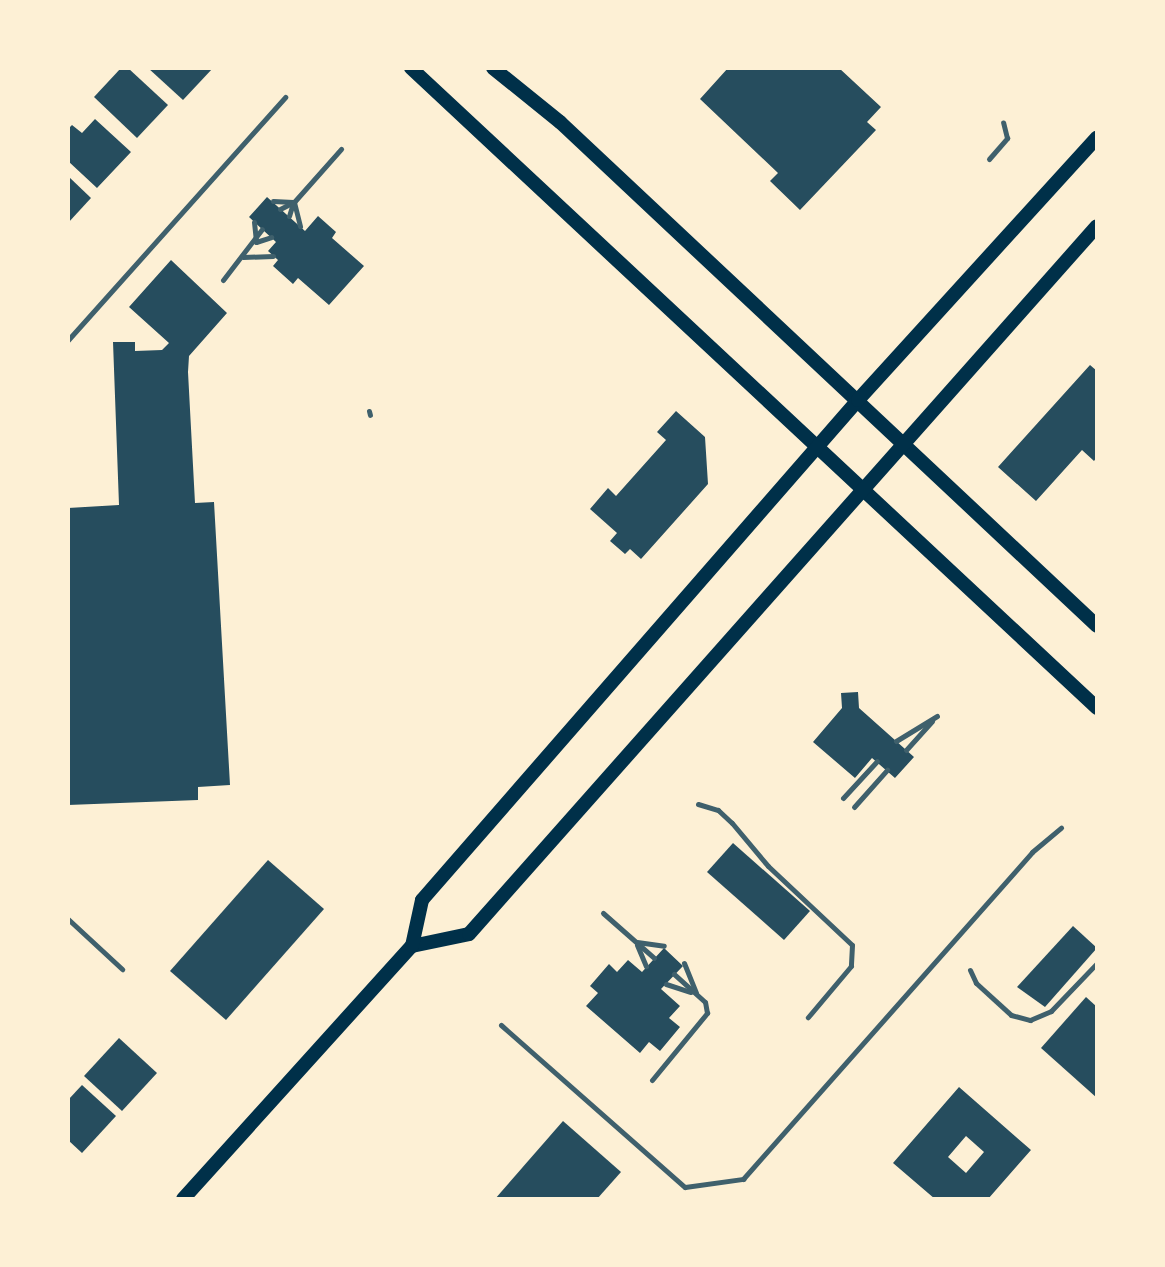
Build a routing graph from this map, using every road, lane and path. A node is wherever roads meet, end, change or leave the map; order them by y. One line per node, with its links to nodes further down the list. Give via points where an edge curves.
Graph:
1 (411, 68): 24 (main road)
2 (493, 68): 22 (main road, via 560,122)
3 (285, 97): 21 (lane)
4 (1003, 122): 7 (lane, via 1007,138)
5 (1097, 137): 22 (main road)
6 (341, 149): 9 (lane)
7 (989, 159)
8 (273, 201): 9 (lane)
9 (294, 202): 10 (lane); 11 (lane); 13 (lane)
10 (280, 209)
11 (289, 216)
12 (254, 222): 17 (lane)
13 (300, 226)
14 (1097, 226): 23 (main road)
15 (262, 229): 17 (lane)
16 (271, 237): 17 (lane)
17 (256, 242): 19 (lane)
18 (273, 256): 19 (lane)
19 (243, 257): 20 (lane)
20 (223, 280)
21 (68, 340)
22 (858, 400): 23 (main road); 24 (main road)
23 (904, 442): 25 (main road); 26 (main road)
24 (817, 447): 25 (main road); 39 (main road, via 422,900)
25 (863, 488): 27 (main road); 39 (main road, via 469,934)
26 (1097, 626)
27 (1097, 708)
28 (896, 741): 29 (lane, via 937,716)
29 (906, 750)
30 (877, 761): 32 (lane)
31 (887, 770): 34 (lane)
32 (843, 798)
33 (698, 804): 50 (lane, via 718,810 852,945 851,966)
34 (854, 807)
35 (1061, 828): 51 (lane, via 1032,852 743,1179 685,1187)
36 (603, 913): 38 (lane)
37 (68, 919): 45 (lane)
38 (636, 942): 40 (lane); 41 (lane); 44 (lane)
39 (412, 946): 53 (main road)
40 (664, 946)
41 (654, 958)
42 (684, 963): 49 (lane)
43 (1097, 963): 46 (lane, via 1051,1011 1030,1020 1011,1015 976,983)
44 (646, 966)
45 (122, 969)
46 (970, 970)
47 (674, 974): 49 (lane)
48 (666, 984): 49 (lane)
49 (696, 994): 52 (lane, via 707,1013 702,1023)
50 (808, 1017)
51 (501, 1025)
52 (652, 1080)
53 (183, 1199)

